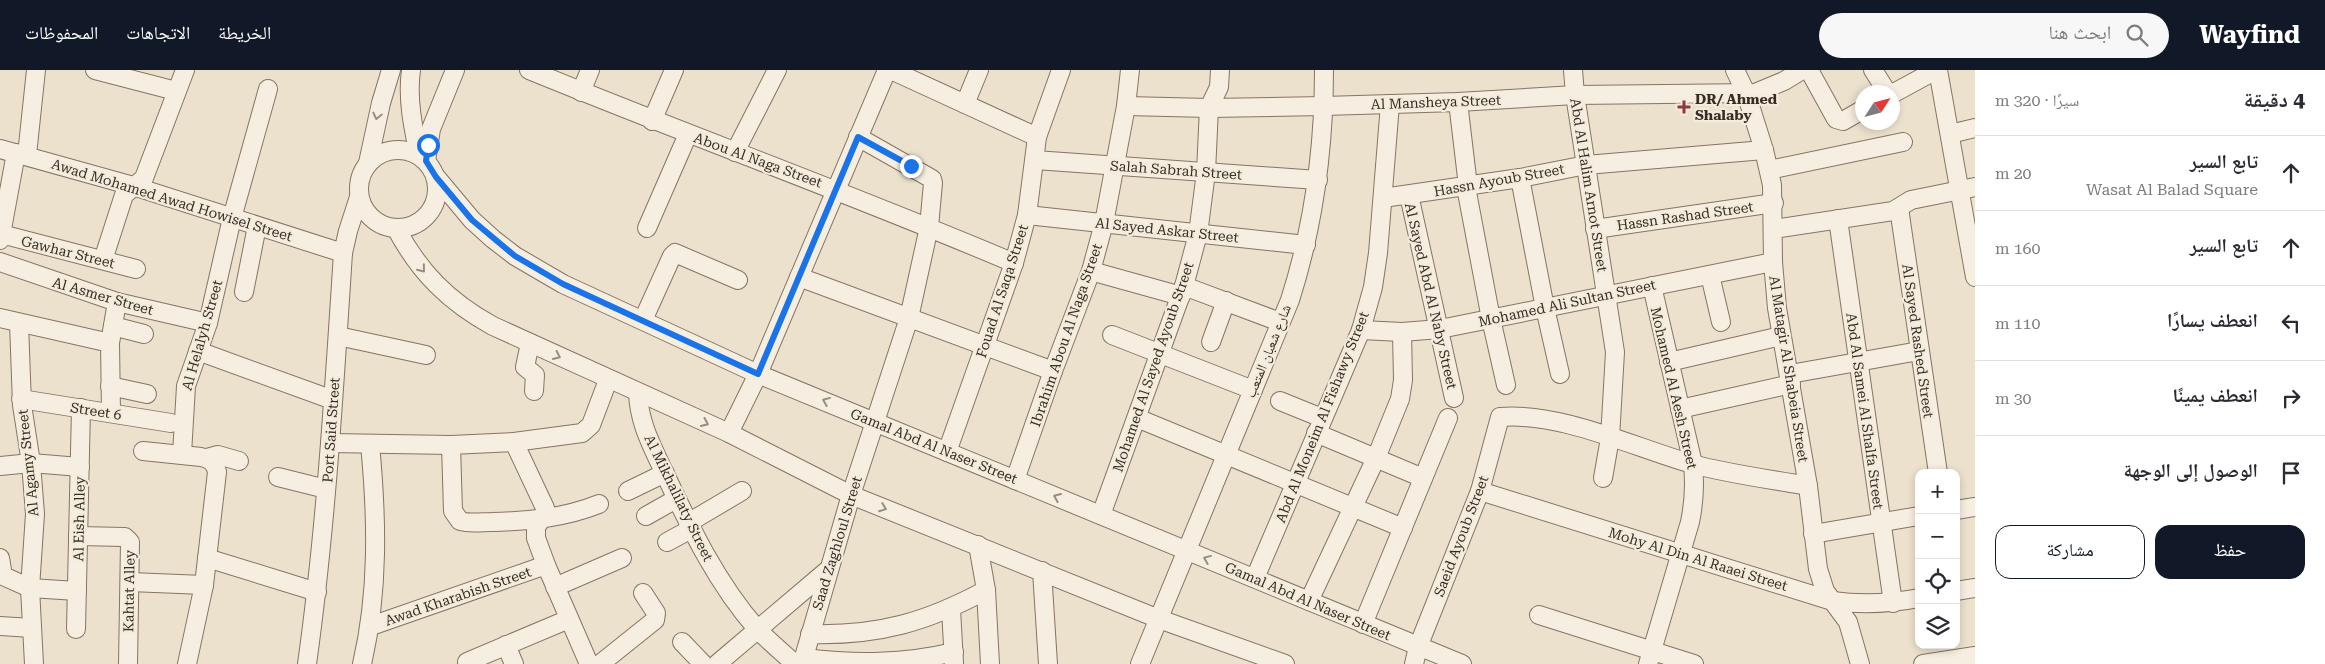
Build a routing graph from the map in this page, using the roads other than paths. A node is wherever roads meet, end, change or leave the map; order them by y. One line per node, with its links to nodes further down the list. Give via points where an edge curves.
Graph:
1 (36, 70): 46 (street)
2 (95, 70): 23 (street)
3 (185, 70): 27 (street)
4 (390, 70): 50 (street, one-way to 50)
5 (411, 70): 48 (street, via 413,128)
6 (455, 70): 48 (street)
7 (529, 70): 28 (street, Abou Al Naga Street)
8 (590, 70): 28 (street)
9 (674, 70): 38 (street)
10 (777, 70): 47 (street)
11 (889, 70): 32 (street); 42 (street)
12 (979, 70): 32 (street)
13 (1061, 70): 43 (street, Fouad Al Saqa Street)
14 (1130, 70): 34 (street, Ibrahim Abou Al Naga Street)
15 (1220, 70): 36 (street, Mohamed Al Sayed Ayoub Street, via 1219,88)
16 (1324, 70): 35 (street, شارع شعبان المتعب)
17 (1573, 70): 30 (street, Abd Al Halim Arnot Street)
18 (1735, 70): 29 (street, Al Matagir Al Shabeia Street)
19 (1802, 70): 29 (street, Al Mansheya Street, via 1763,90)
20 (1809, 70): 37 (street, via 1836,119 1843,121)
21 (1873, 70): 24 (street)
22 (1937, 70): 26 (street); 41 (street)
23 (140, 76): 27 (street)
24 (1883, 85)
25 (268, 89): 68 (street, Al Helalyh Street)
26 (1900, 90)
27 (176, 91): 58 (street, via 144,178)
28 (581, 92): 38 (street, Abou Al Naga Street)
29 (1746, 93): 30 (street, Al Mansheya Street); 45 (street, Al Matagir Al Shabeia Street)
30 (1574, 95): 31 (street, Al Mansheya Street); 51 (street, Abd Al Halim Arnot Street)
31 (1458, 102): 33 (street, Al Mansheya Street); 59 (street)
32 (965, 104): 43 (street)
33 (1390, 104): 35 (street, Al Mansheya Street); 64 (street, Abd Al Moneim Al Fishawy Street)
34 (1126, 106): 36 (street, Al Mansheya Street); 52 (street, Ibrahim Abou Al Naga Street)
35 (1324, 106): 36 (street, Al Mansheya Street); 57 (street, شارع شعبان المتعب)
36 (1209, 108): 54 (street, Mohamed Al Sayed Ayoub Street)
37 (1855, 114)
38 (652, 121): 40 (street, Abou Al Naga Street)
39 (1975, 128): 41 (street)
40 (688, 134): 47 (street, Abou Al Naga Street); 74 (street)
41 (1950, 134): 60 (street)
42 (858, 137): 61 (street); 72 (street, Saad Zaghloul Street, via 928,176 933,183)
43 (1037, 137): 49 (street, Fouad Al Saqa Street)
44 (1904, 142): 53 (street)
45 (1764, 150): 51 (street, Hassn Ayoub Street); 53 (street, Al Matagir Al Shabeia Street)
46 (14, 152): 58 (street, Awad Mohamed Awad Howisel Street); 78 (street)
47 (735, 152): 61 (street, Abou Al Naga Street)
48 (423, 158): 50 (street, via 411,151 392,150 383,152); 55 (street)
49 (1035, 160): 52 (street, Salah Sabrah Street); 67 (street, Fouad Al Saqa Street)
50 (368, 163): 63 (street, via 359,181)
51 (1586, 165): 56 (street, Hassn Ayoub Street); 75 (street, Abd Al Halim Arnot Street)
52 (1114, 166): 54 (street, Salah Sabrah Street); 70 (street, Ibrahim Abou Al Naga Street)
53 (1769, 170): 65 (street, Al Matagir Al Shabeia Street)
54 (1206, 172): 57 (street, Salah Sabrah Street); 77 (street, Mohamed Al Sayed Ayoub Street)
55 (436, 177): 73 (street, via 437,196 429,214 414,225); 102 (street, Gamal Abd Al Naser Street, via 472,220 515,256 563,284)
56 (1520, 178): 59 (street, Hassn Ayoub Street); 98 (street)
57 (1318, 180): 79 (street, شارع شعبان المتعب)
58 (133, 186): 68 (street, Awad Mohamed Awad Howisel Street); 82 (street, via 124,195)
59 (1467, 186): 62 (street, Hassn Ayoub Street); 101 (street)
60 (1967, 188): 66 (street, via 1911,200); 80 (street)
61 (836, 190): 72 (street, Abou Al Naga Street); 90 (street)
62 (1408, 195): 64 (street, Hassn Ayoub Street); 107 (street, Al Sayed Abd Al Naby Street)
63 (359, 197): 73 (street, via 373,218); 81 (street, Port Said Street)
64 (1383, 198): 108 (street, Abd Al Moneim Al Fishawy Street, via 1373,287)
65 (1774, 203): 75 (street, Hassn Rashad Street); 76 (street, Al Matagir Al Shabeia Street)
66 (1899, 208): 69 (street); 119 (street, Al Sayed Rashed Street)
67 (1027, 215): 70 (street, Al Sayed Askar Street); 85 (street, Fouad Al Saqa Street)
68 (232, 218): 71 (street, Awad Mohamed Awad Howisel Street); 106 (street, Al Helalyh Street)
69 (1838, 219): 76 (street); 123 (street, Abd Al Samei Al Shalfa Street)
70 (1104, 223): 77 (street, Al Sayed Askar Street); 87 (street, Ibrahim Abou Al Naga Street)
71 (257, 226): 81 (street, Awad Mohamed Awad Howisel Street); 94 (street)
72 (929, 227): 85 (street, Abou Al Naga Street); 100 (street, Saad Zaghloul Street)
73 (396, 228): 116 (street, one-way to 116, via 420,268 453,301 492,326)
74 (647, 228)
75 (1595, 229): 95 (street, Abd Al Halim Arnot Street)
76 (1774, 229): 84 (street, Al Matagir Al Shabeia Street)
77 (1198, 234): 79 (street, Al Sayed Askar Street); 93 (street, Mohamed Al Sayed Ayoub Street)
78 (0, 237): 82 (street, Gawhar Street)
79 (1306, 245): 104 (street, شارع شعبان المتعب)
80 (1973, 250): 89 (street)
81 (343, 253): 113 (street, Port Said Street)
82 (103, 260): 86 (street, Gawhar Street)
83 (0, 262): 96 (street, Al Asmer Street)
84 (1773, 262): 88 (street, Mohamed Ali Sultan Street); 114 (street, Al Matagir Al Shabeia Street)
85 (1014, 263): 117 (street, Fouad Al Saqa Street)
86 (136, 269)
87 (1091, 271): 93 (street); 124 (street, Ibrahim Abou Al Naga Street)
88 (1710, 275): 92 (street, Mohamed Ali Sultan Street); 105 (street)
89 (1975, 276)
90 (800, 277): 100 (street); 125 (street)
91 (738, 280): 102 (street, via 675,253)
92 (1652, 286): 95 (street, Mohamed Ali Sultan Street); 122 (street, Mohamed Al Aesh Street)
93 (1182, 291): 97 (street); 120 (street, Mohamed Al Sayed Ayoub Street)
94 (244, 292)
95 (1606, 295): 98 (street, Mohamed Ali Sultan Street); 148 (street, Abd Al Halim Arnot Street, via 1615,352)
96 (117, 302): 106 (street, Al Asmer Street); 111 (street)
97 (1226, 302): 104 (street); 115 (street)
98 (1545, 308): 101 (street, Mohamed Ali Sultan Street); 126 (street)
99 (0, 318): 103 (street)
100 (909, 318): 117 (street); 144 (street, Saad Zaghloul Street)
101 (1490, 319): 107 (street, Mohamed Ali Sultan Street); 129 (street)
102 (643, 320): 125 (street, Gamal Abd Al Naser Street)
103 (19, 322): 111 (street); 136 (street, Al Agamy Street)
104 (1280, 322): 131 (street, شارع شعبان المتعب)
105 (1720, 322)
106 (208, 323): 118 (street, Al Helalyh Street)
107 (1440, 329): 109 (street, Mohamed Ali Sultan Street); 135 (street, Al Sayed Abd Al Naby Street)
108 (1361, 330): 109 (street, Mohamed Ali Sultan Street); 146 (street, Abd Al Moneim Al Fishawy Street)
109 (1402, 332): 158 (street, via 1400,399)
110 (144, 334): 111 (street)
111 (112, 335): 130 (street)
112 (1112, 335): 120 (street)
113 (338, 336): 121 (street); 137 (street, Port Said Street)
114 (1782, 336): 122 (street); 127 (street, Al Matagir Al Shabeia Street)
115 (1211, 342)
116 (530, 343): 128 (street, one-way to 128); 132 (street, via 525,367 536,375)
117 (984, 346): 124 (street); 154 (street, Fouad Al Saqa Street)
118 (198, 351): 137 (street); 155 (street, Al Helalyh Street, via 186,386)
119 (1919, 351): 123 (street); 164 (street, Al Sayed Rashed Street)
120 (1161, 352): 131 (street); 142 (street, Mohamed Al Sayed Ayoub Street)
121 (426, 355)
122 (1669, 362): 140 (street, Mohamed Al Aesh Street)
123 (1858, 362): 127 (street); 186 (street, Abd Al Samei Al Shalfa Street)
124 (1053, 371): 169 (street, Ibrahim Abou Al Naga Street)
125 (758, 374): 144 (street, Gamal Abd Al Naser Street, one-way to 125); 147 (street)
126 (1560, 374)
127 (1790, 379): 140 (street); 171 (street, Al Matagir Al Shabeia Street)
128 (608, 380): 133 (street); 149 (street, via 586,432)
129 (1506, 385)
130 (110, 386): 134 (street); 141 (street)
131 (1252, 390): 156 (street, شارع شعبان المتعب)
132 (534, 391)
133 (638, 393): 147 (street, one-way to 147); 165 (street, Al Mikhalilaty Street, via 643,428)
134 (146, 394)
135 (1454, 398)
136 (21, 399): 139 (street, Street 6); 160 (street, Al Agamy Street)
137 (333, 400): 150 (street, Port Said Street)
138 (1280, 401): 146 (street)
139 (81, 408): 141 (street, Street 6); 163 (street, Al Eish Alley)
140 (1680, 409): 161 (street, Mohamed Al Aesh Street)
141 (111, 413): 145 (street, Street 6)
142 (1137, 418): 156 (street); 182 (street, Mohamed Al Sayed Ayoub Street)
143 (1448, 418): 167 (street)
144 (876, 422): 154 (street, Gamal Abd Al Naser Street); 176 (street, Saad Zaghloul Street)
145 (171, 423)
146 (1319, 426): 158 (street); 170 (street, Abd Al Moneim Al Fishawy Street)
147 (729, 433): 176 (street)
148 (1610, 438): 161 (street); 168 (street, Abd Al Halim Arnot Street); 175 (street, Saeid Ayoub Street, via 1555,422 1498,418)
149 (514, 442): 152 (street); 185 (street, via 545,508)
150 (330, 443): 151 (street); 172 (street, Port Said Street)
151 (370, 444): 152 (street); 222 (street, via 376,535)
152 (451, 445): 185 (street, via 453,511 457,519 464,522)
153 (143, 451): 155 (street)
154 (947, 452): 169 (street, Gamal Abd Al Naser Street)
155 (182, 454): 157 (street)
156 (1226, 455): 170 (street); 193 (street, شارع شعبان المتعب)
157 (207, 458): 159 (street, via 218,456); 196 (street, via 216,472)
158 (1376, 458): 167 (street); 179 (street)
159 (239, 461)
160 (31, 463): 162 (street); 163 (street); 205 (street, Al Agamy Street, via 35,514)
161 (1693, 464): 171 (street); 194 (street, Mohamed Al Aesh Street, via 1694,505)
162 (0, 466)
163 (80, 466): 190 (street, Al Eish Alley)
164 (1937, 469)
165 (665, 473): 173 (street); 177 (street, Al Mikhalilaty Street)
166 (278, 478): 172 (street)
167 (1423, 478): 188 (street)
168 (1603, 478)
169 (1015, 480): 182 (street, Gamal Abd Al Naser Street, one-way to 169)
170 (1295, 483): 179 (street); 201 (street, Abd Al Moneim Al Fishawy Street)
171 (1808, 486): 189 (street, Al Matagir Al Shabeia Street)
172 (326, 489): 210 (street, Port Said Street)
173 (628, 491)
174 (742, 491): 187 (street)
175 (1480, 491): 194 (street, Mohy Al Din Al Raaei Street); 229 (street, Saeid Ayoub Street)
176 (851, 495): 192 (street, one-way to 192); 199 (street, Saad Zaghloul Street)
177 (676, 499): 183 (street); 187 (street, Al Mikhalilaty Street)
178 (599, 504): 185 (street, via 568,515)
179 (1353, 507): 188 (street); 213 (street)
180 (1975, 507): 181 (street)
181 (1960, 509)
182 (1101, 515): 193 (street, Gamal Abd Al Naser Street)
183 (646, 516)
184 (1915, 517): 186 (street)
185 (542, 519): 198 (street, via 535,533)
186 (1881, 522): 189 (street); 215 (street, Abd Al Samei Al Shalfa Street)
187 (690, 526): 191 (street); 225 (street, Al Mikhalilaty Street, via 732,596)
188 (1402, 528): 220 (street)
189 (1813, 534): 214 (street, Al Matagir Al Shabeia Street, via 1821,580)
190 (78, 536): 202 (street, Kahtat Alley, via 128,539); 209 (street, Al Eish Alley)
191 (667, 542)
192 (978, 545): 200 (street); 207 (street)
193 (1187, 551): 201 (street, Gamal Abd Al Naser Street, one-way to 193); 219 (street, شارع شعبان المتعب)
194 (1681, 554): 214 (street, Mohy Al Din Al Raaei Street); 232 (street, Mohamed Al Aesh Street)
195 (0, 558): 205 (street, via 3,576)
196 (207, 558): 203 (street); 210 (street)
197 (622, 558): 204 (street)
198 (546, 566): 204 (street); 222 (street, Awad Kharabish Street)
199 (830, 568): 225 (street); 226 (street, Saad Zaghloul Street)
200 (1042, 572): 219 (street); 247 (street)
201 (1255, 578): 213 (street, Gamal Abd Al Naser Street)
202 (130, 582): 203 (street); 237 (street, Kahtat Alley)
203 (204, 585): 238 (street)
204 (555, 587): 218 (street)
205 (30, 588): 209 (street); 223 (street, Al Agamy Street)
206 (1975, 588): 208 (street)
207 (986, 590): 216 (street); 246 (street)
208 (1960, 590)
209 (77, 591): 224 (street, Al Eish Alley)
210 (317, 592): 239 (street, Port Said Street)
211 (643, 593): 243 (street, via 656,613 655,620)
212 (1915, 599): 215 (street, Mohy Al Din Al Raaei Street)
213 (1309, 601): 220 (street, Gamal Abd Al Naser Street)
214 (1832, 601): 215 (street, Mohy Al Din Al Raaei Street, via 1858,605); 252 (street, Al Matagir Al Shabeia Street, via 1848,622)
215 (1893, 603)
216 (951, 609): 226 (street, via 882,630); 231 (street)
217 (1539, 615): 232 (street)
218 (569, 619): 228 (street); 242 (street)
219 (1159, 619): 235 (street); 248 (street, شارع شعبان المتعب)
220 (1363, 624): 229 (street, Gamal Abd Al Naser Street)
221 (0, 626): 223 (street)
222 (371, 626): 240 (street)
223 (32, 628): 236 (street, Al Agamy Street)
224 (76, 629)
225 (758, 629): 234 (street, Al Mikhalilaty Street); 245 (street)
226 (810, 634): 234 (street, Saad Zaghloul Street)
227 (682, 642): 244 (street)
228 (506, 645): 233 (street); 241 (street)
229 (1418, 647): 249 (street, Saeid Ayoub Street); 250 (street, Gamal Abd Al Naser Street)
230 (1975, 656): 253 (street)
231 (954, 658): 234 (street, via 879,664)
232 (1650, 658): 251 (street)
233 (467, 662)
234 (800, 662)
235 (1279, 663)
236 (34, 664)
237 (130, 664)
238 (187, 664)
239 (307, 664)
240 (362, 664)
241 (514, 664)
242 (588, 664)
243 (600, 664)
244 (702, 664)
245 (717, 664)
246 (990, 664)
247 (1048, 664)
248 (1140, 664)
249 (1414, 664)
250 (1462, 664)
251 (1694, 664)
252 (1860, 664)
253 (1923, 664)

